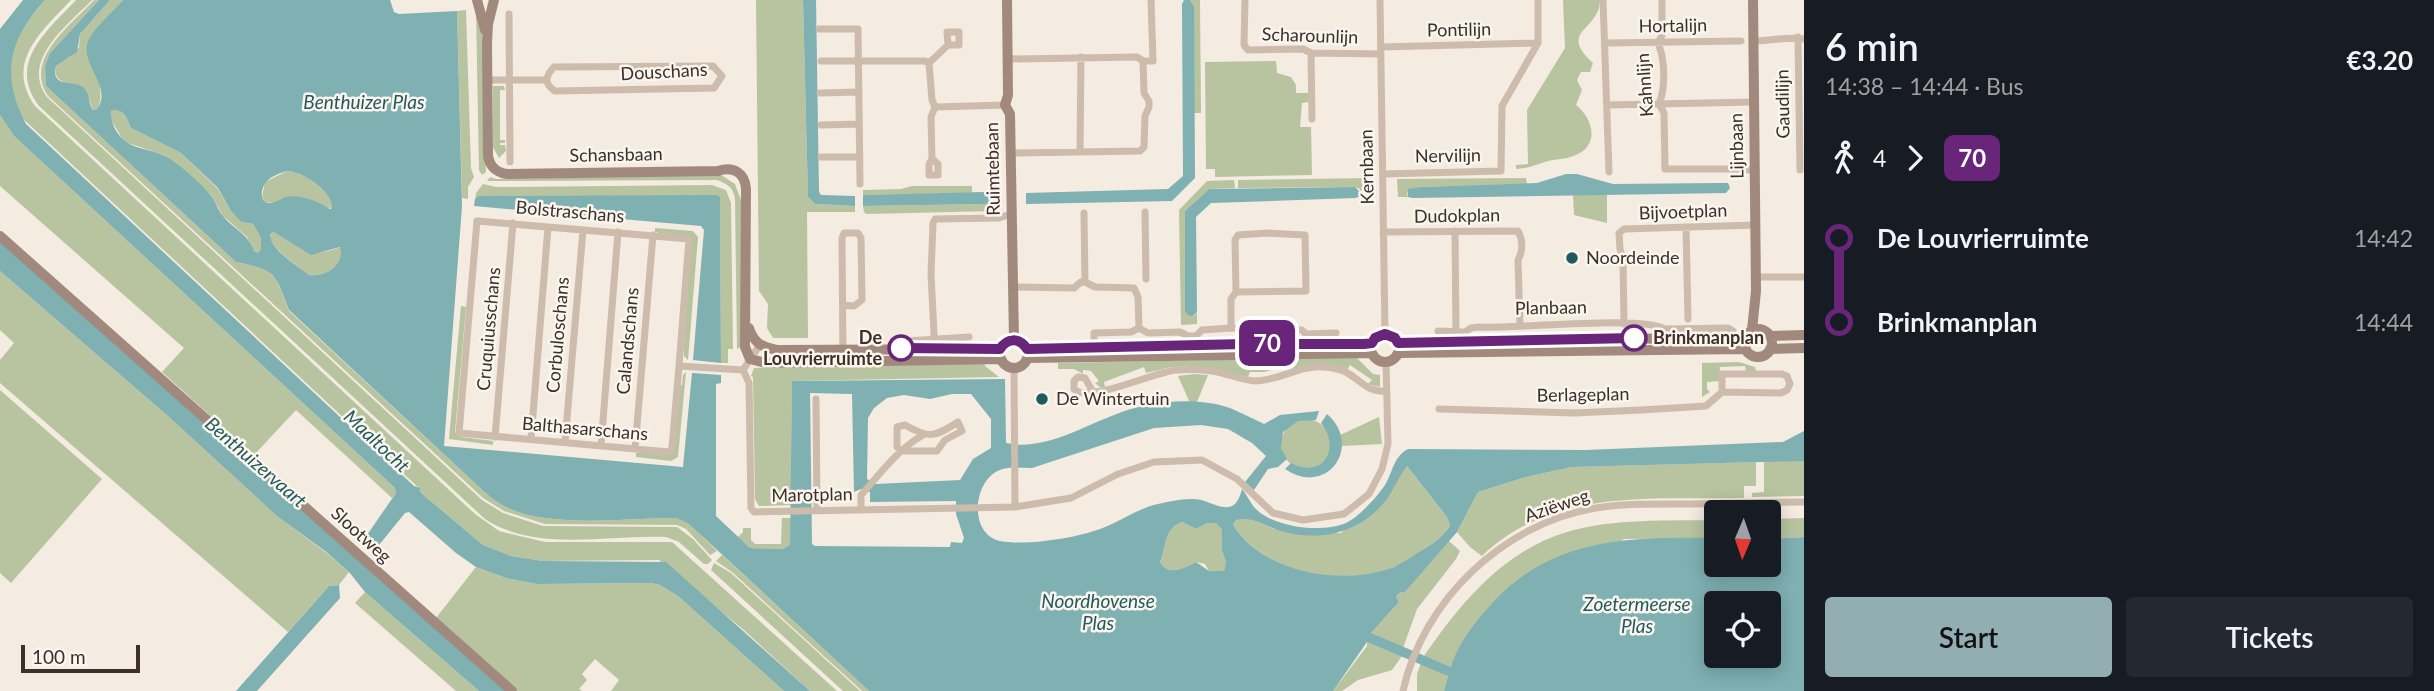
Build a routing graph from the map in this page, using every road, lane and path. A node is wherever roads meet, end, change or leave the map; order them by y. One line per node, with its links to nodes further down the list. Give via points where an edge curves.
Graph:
1 (477, 0): 16 (street, Schansbaan)
2 (494, 0): 16 (street, Schansbaan)
3 (1007, 0): 24 (street, Ruimtebaan)
4 (1151, 0): 27 (street, via 1153,61)
5 (1245, 0): 22 (street, Scharounlijn, via 1245,49 1303,49)
6 (1380, 0): 21 (street, Kernbaan)
7 (1538, 0): 17 (street, Nervilijn)
8 (1603, 0): 18 (street)
9 (1662, 0): 19 (street, Kahnlijn)
10 (1753, 0): 15 (street, Lijnbaan)
11 (509, 14): 30 (street)
12 (819, 29): 26 (street, via 858,29)
13 (1801, 38): 15 (street); 48 (street, Gaudilijn)
14 (1741, 41): 19 (street, Hortalijn)
15 (1754, 41): 34 (street, Lijnbaan)
16 (487, 43): 29 (street, Schansbaan)
17 (1538, 43): 21 (street, Pontilijn); 51 (street, Nervilijn, via 1502,106 1501,171)
18 (1606, 43): 19 (street, Hortalijn); 37 (street)
19 (1658, 43): 35 (street, Kahnlijn, via 1663,74)
20 (948, 44): 28 (street)
21 (1381, 50): 22 (street, Scharounlijn); 51 (street, Kernbaan)
22 (1311, 53): 39 (street)
23 (1081, 57): 24 (street); 27 (street, via 1138,57); 42 (street)
24 (1008, 59): 36 (street, Ruimtebaan)
25 (821, 61): 26 (street)
26 (859, 61): 28 (street); 32 (street)
27 (1143, 61): 42 (street, via 1144,93 1149,101 1144,147 1140,151)
28 (929, 63): 38 (street)
29 (488, 80): 30 (street, Douschans); 73 (street, Schansbaan, via 491,166 501,173 718,171 737,180 746,202)
30 (509, 80): 31 (street, Douschans); 47 (street)
31 (546, 80): 31 (street, Douschans, via 554,67 713,66 722,76 714,88 606,91 555,91)
32 (859, 92): 33 (street); 40 (street)
33 (820, 93)
34 (1754, 102): 35 (street); 49 (street, Lijnbaan)
35 (1659, 104): 37 (street); 49 (street, Kahnlijn, via 1664,113 1665,169)
36 (1005, 105): 38 (street); 43 (street, Ruimtebaan, via 1010,114)
37 (1607, 105): 50 (street)
38 (935, 107): 46 (street)
39 (1312, 119)
40 (859, 124): 41 (street); 45 (street)
41 (821, 125)
42 (1080, 152): 43 (street)
43 (1010, 153): 55 (street, Ruimtebaan)
44 (821, 157): 45 (street)
45 (860, 157): 52 (street)
46 (932, 159)
47 (510, 162)
48 (1800, 170)
49 (1756, 171): 57 (street, Lijnbaan)
50 (1609, 173)
51 (1383, 178): 62 (street, Kernbaan)
52 (860, 184)
53 (1145, 212): 68 (street)
54 (1084, 213): 69 (street)
55 (1011, 214): 70 (street, Ruimtebaan); 95 (street, via 935,219 931,274)
56 (513, 223): 58 (street, Bolstraschans); 118 (street, Cruquiusschans); 118 (street, Bolstraschans, via 477,221 460,414 459,433)
57 (1756, 225): 59 (street, Bijvoetplan); 67 (street, Lijnbaan)
58 (548, 227): 60 (street, Bolstraschans); 119 (street)
59 (1686, 227): 74 (street); 75 (street, Bijvoetplan, via 1624,229 1619,233)
60 (583, 230): 63 (street, Bolstraschans); 120 (street, Corbuloschans)
61 (1455, 231): 62 (street, Dudokplan); 77 (street, Dudokplan, via 1518,231); 85 (street)
62 (1383, 232): 86 (street, Kernbaan)
63 (618, 233): 64 (street, Bolstraschans); 121 (street)
64 (653, 235): 109 (street, Bolstraschans, via 689,239); 122 (street, Calandschans)
65 (0, 236): 128 (street, Slootweg)
66 (1804, 276): 67 (street)
67 (1756, 277): 88 (street, Lijnbaan)
68 (1146, 279)
69 (1086, 282): 70 (street, via 1074,288); 79 (street, via 1095,287 1133,288 1138,297)
70 (1012, 287): 91 (street, Ruimtebaan)
71 (1236, 292): 71 (street, via 1238,235 1305,235 1306,291); 80 (street, via 1231,299)
72 (843, 306): 72 (street, via 842,238 845,233 858,233 862,300); 101 (street)
73 (746, 319): 96 (street); 105 (street)
74 (1688, 319)
75 (1625, 324): 76 (street); 77 (street, Planbaan)
76 (1651, 325): 83 (street, via 1665,330); 90 (street)
77 (1520, 326): 78 (street, Planbaan)
78 (1479, 327): 85 (street, Planbaan); 93 (street)
79 (1139, 328): 80 (street, via 1147,333 1188,336); 97 (street, via 1094,332)
80 (1231, 328): 81 (street)
81 (1292, 330): 84 (street); 94 (street)
82 (1438, 331): 85 (street, Planbaan)
83 (1733, 331)
84 (1336, 332)
85 (1456, 332)
86 (1385, 334): 98 (street, via 1375,338); 99 (street, via 1395,338)
87 (1804, 335): 88 (street, Planbaan)
88 (1755, 336): 90 (street, Planbaan); 99 (street, Planbaan); 102 (street, Lijnbaan); 102 (street, via 1750,354 1760,356)
89 (969, 337): 95 (street)
90 (1651, 338): 93 (street, Planbaan)
91 (1014, 340): 103 (street, via 1007,341); 104 (street, via 1023,343)
92 (907, 341): 95 (street)
93 (1479, 341): 99 (street, Planbaan)
94 (1294, 343): 97 (street); 98 (street)
95 (935, 344): 101 (street); 103 (street); 106 (street)
96 (759, 346): 101 (street); 105 (street)
97 (1094, 346): 104 (street)
98 (1372, 348): 104 (street); 108 (street, via 1380,361)
99 (1399, 348): 108 (street, via 1394,359)
100 (1804, 348): 102 (street)
101 (843, 349): 107 (street)
102 (1770, 349)
103 (1001, 354): 106 (street); 110 (street, via 1006,365)
104 (1027, 354): 110 (street, via 1023,364)
105 (750, 359): 107 (street, via 760,363); 111 (street)
106 (935, 360): 107 (street)
107 (843, 362)
108 (1386, 362): 112 (street, Marotplan)
109 (679, 366): 111 (street); 122 (street, Balthasarschans, via 672,448 669,452)
110 (1014, 368): 126 (street)
111 (743, 370): 127 (street, Marotplan, via 749,383 751,508 754,512)
112 (1386, 391): 113 (street, via 1377,392 1342,370 1321,366 1255,380 1196,369 1173,370); 126 (street, Marotplan, via 1388,444 1382,469 1369,494 1344,514 1303,520 1273,513 1237,479 1202,460 1154,462 1071,498)
113 (1093, 392)
114 (1722, 393): 114 (street, Berlageplan, via 1722,374 1782,373 1790,384 1781,393); 116 (street, Berlageplan, via 1702,406 1574,413)
115 (816, 399): 127 (street)
116 (1439, 409)
117 (923, 435): 123 (street); 123 (street, via 905,425 897,427); 123 (street, via 943,437 937,451)
118 (495, 437): 119 (street, Balthasarschans)
119 (531, 439): 120 (street, Balthasarschans)
120 (565, 442): 121 (street, Balthasarschans)
121 (601, 446): 122 (street, Balthasarschans)
122 (635, 449)
123 (901, 451): 125 (street, via 861,495)
124 (1804, 502): 129 (street, Aziëweg, via 1620,505 1552,520 1520,535 1475,569 1439,607 1418,646)
125 (861, 506): 126 (street, Marotplan); 127 (street, Marotplan)
126 (1015, 507)
127 (816, 510)
128 (512, 691)
129 (1403, 691)

